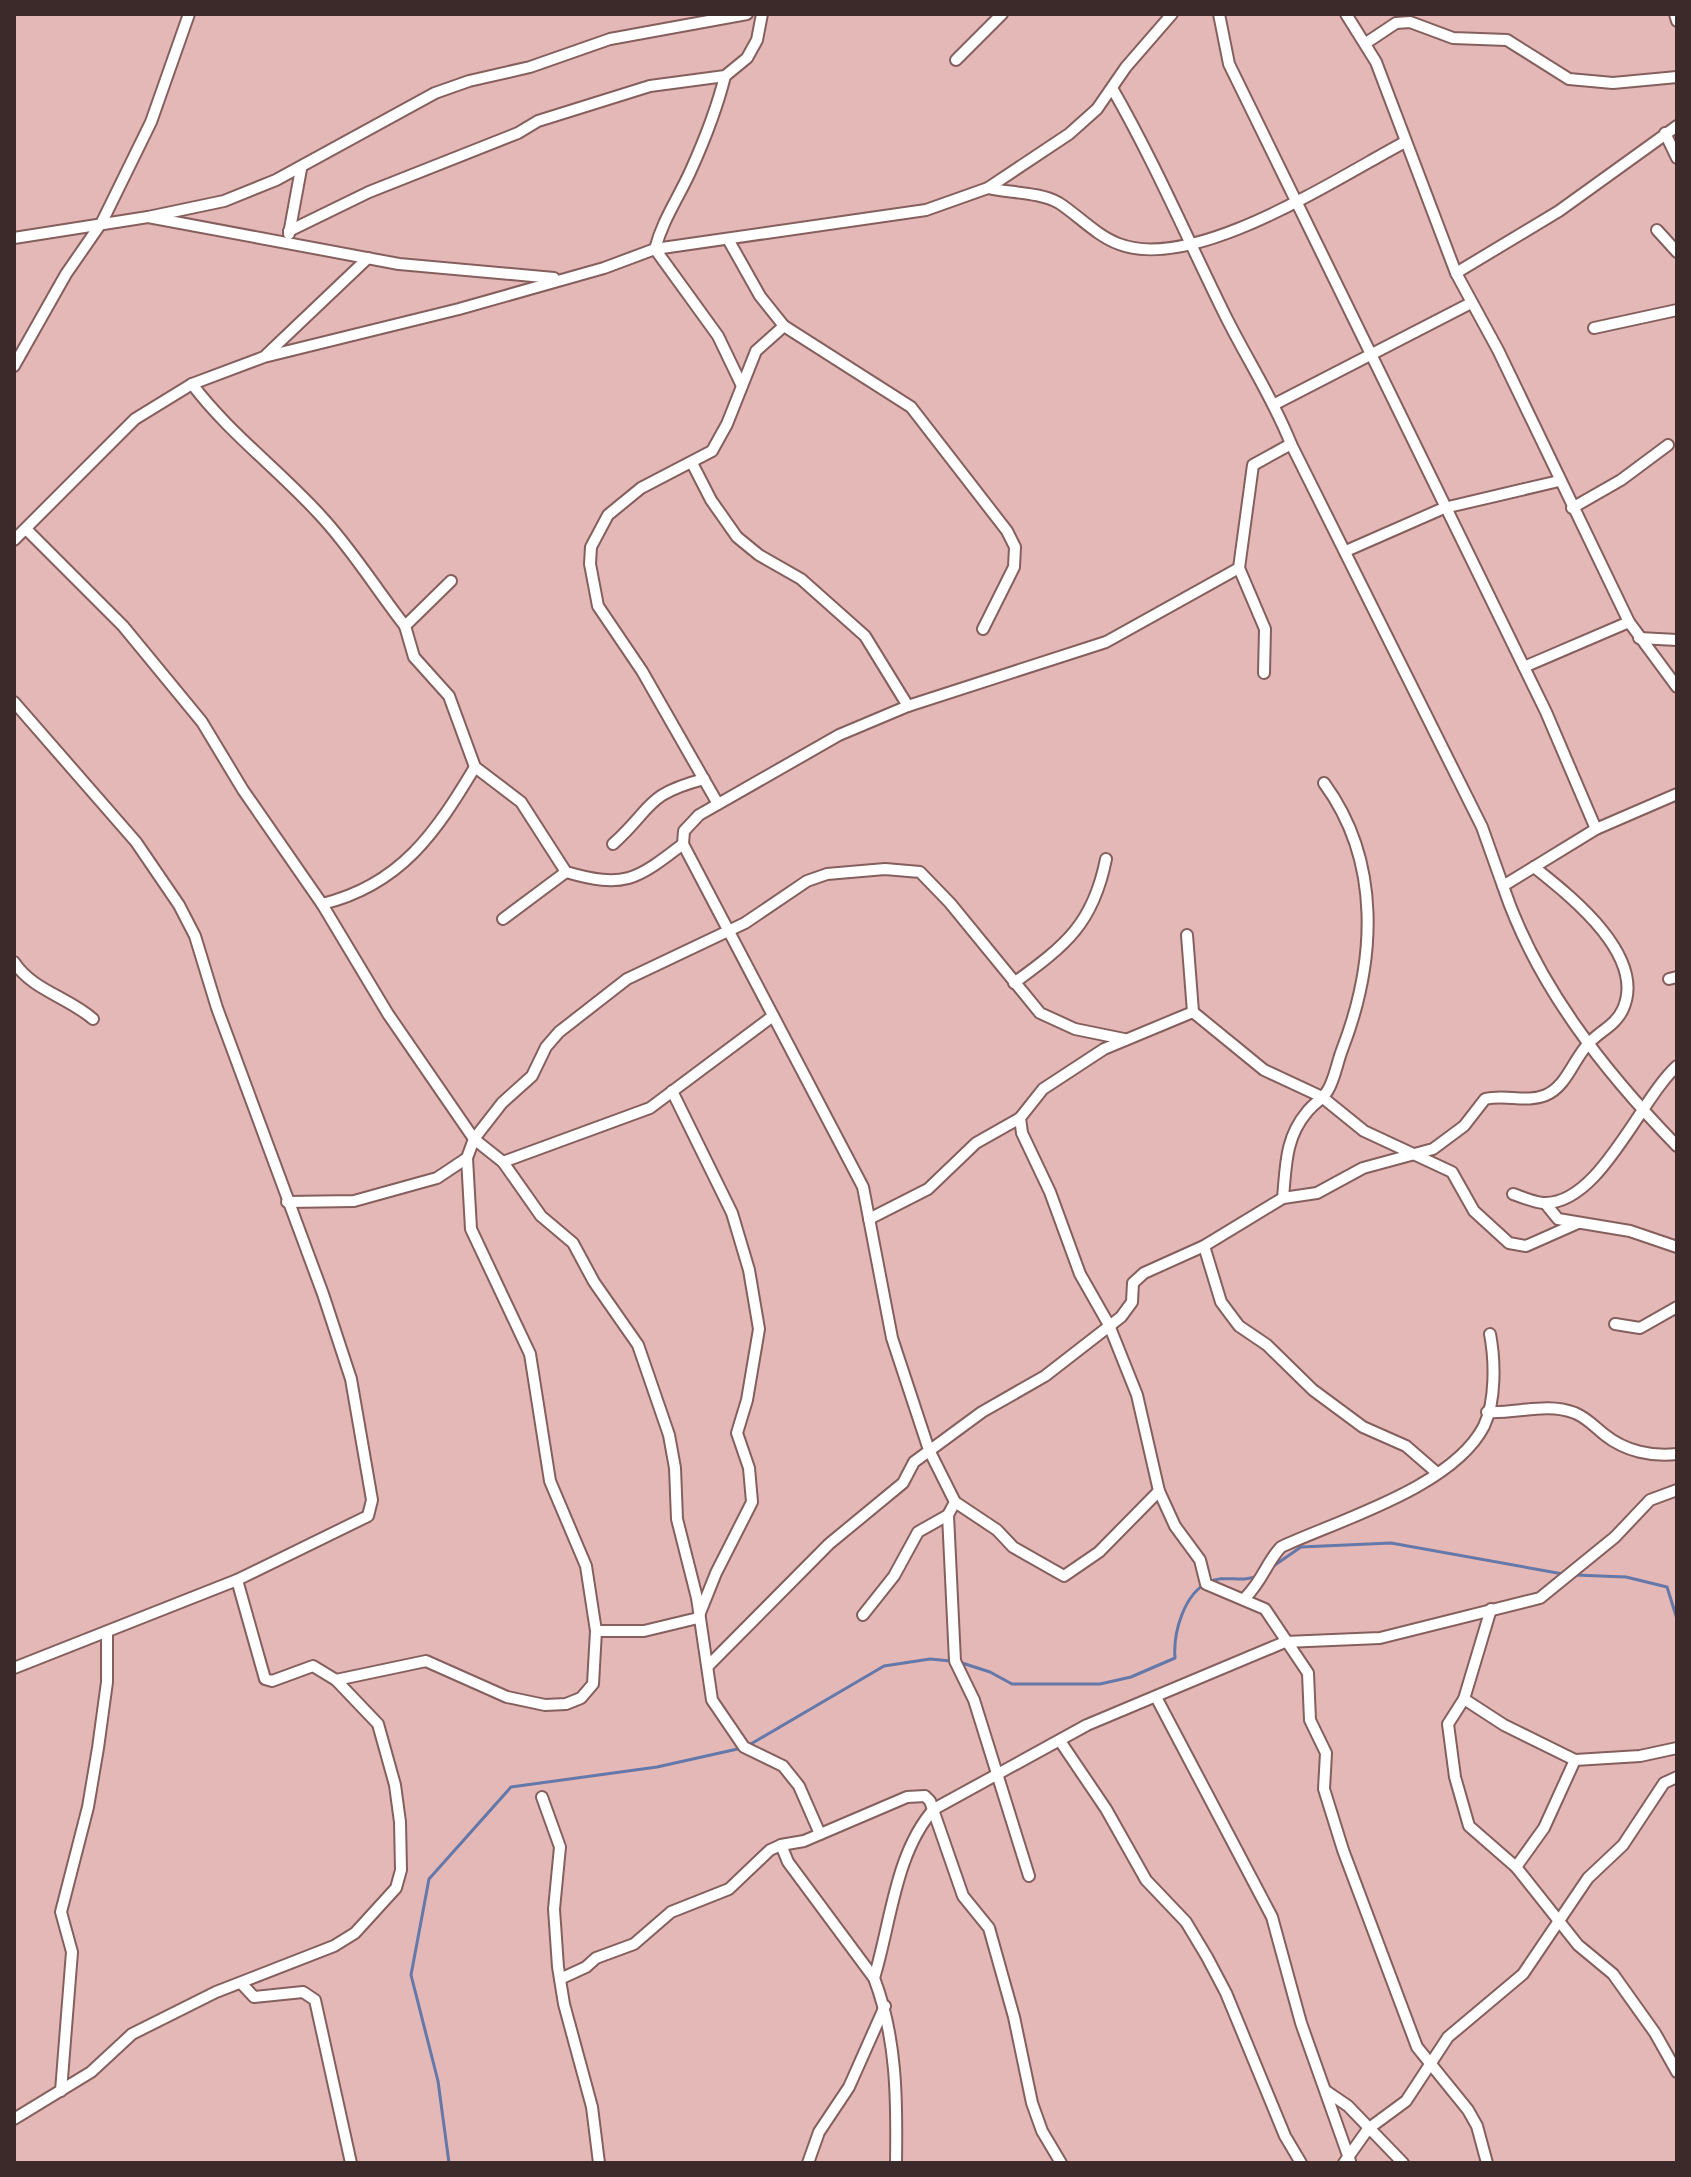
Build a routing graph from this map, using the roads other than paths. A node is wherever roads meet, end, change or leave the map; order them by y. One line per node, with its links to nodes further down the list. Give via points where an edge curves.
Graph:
1 (189, 14): 23 (street, via 151,122)
2 (747, 14): 19 (street, via 610,39 469,81 417,103)
3 (762, 14): 12 (street, via 747,58)
4 (1002, 14): 11 (street)
5 (1172, 14): 14 (street)
6 (1219, 14): 21 (street, via 1229,64)
7 (1346, 14): 10 (street)
8 (1675, 14): 9 (street)
9 (1677, 21)
10 (1366, 43): 13 (street, via 1396,23 1410,22 1453,38 1507,40 1569,79 1613,83); 17 (street)
11 (956, 60)
12 (725, 76): 25 (street, via 650,86 538,121 369,192); 29 (street, via 714,116 662,222)
13 (1677, 77)
14 (1112, 88): 20 (street, via 1069,134); 28 (street)
15 (1677, 126): 16 (street)
16 (1665, 133): 18 (street); 32 (street, via 1559,211)
17 (1405, 142): 21 (street); 32 (street)
18 (1677, 158)
19 (301, 169): 22 (street, via 224,201); 25 (street)
20 (988, 188): 27 (street, via 926,210); 28 (street, via 1056,201 1120,245)
21 (1297, 199): 28 (street, via 1232,234); 38 (street)
22 (148, 217): 23 (street); 25 (street)
23 (102, 222): 26 (street); 40 (street)
24 (1657, 230): 30 (street)
25 (288, 237): 31 (street)
26 (14, 238)
27 (729, 241): 29 (street); 36 (street)
28 (1191, 247): 43 (street)
29 (655, 249): 33 (street); 42 (street, via 718,336)
30 (1677, 252)
31 (368, 258): 33 (street); 39 (street)
32 (1456, 273): 34 (street)
33 (560, 279): 39 (street)
34 (1471, 303): 38 (street); 47 (street)
35 (1677, 310): 37 (street)
36 (784, 326): 42 (street, via 756,351); 57 (street, via 911,407 1007,531 1015,547 1014,567)
37 (1594, 328)
38 (1369, 354): 43 (street); 48 (street)
39 (264, 357): 41 (street)
40 (14, 366)
41 (192, 384): 50 (street, via 135,419); 56 (street, via 215,414 322,517)
42 (742, 386): 46 (street, via 720,440)
43 (1275, 404): 44 (street)
44 (1291, 444): 52 (street); 53 (street, via 1250,470)
45 (1668, 445): 49 (street)
46 (692, 463): 64 (street, via 737,537 801,579 865,636); 66 (street, via 658,476 608,515 596,532 590,564 598,606)
47 (1559, 481): 48 (street); 49 (street)
48 (1444, 508): 52 (street); 60 (street)
49 (1572, 508): 55 (street)
50 (26, 529): 51 (street); 77 (street, via 123,626 184,698)
51 (14, 540)
52 (1346, 551): 76 (street, via 1482,827)
53 (1239, 568): 61 (street, via 1265,629); 64 (street, via 1106,642)
54 (451, 581): 56 (street)
55 (1629, 622): 58 (street); 60 (street)
56 (405, 626): 65 (street, via 414,657 449,696)
57 (983, 629)
58 (1639, 638): 59 (street); 62 (street)
59 (1677, 640)
60 (1524, 667): 70 (street)
61 (1264, 673)
62 (1677, 687)
63 (14, 702): 100 (street, via 127,830 179,905 195,936)
64 (908, 706): 69 (street, via 839,735)
65 (475, 767): 75 (street, via 521,802); 77 (street, via 404,866 367,889)
66 (704, 779): 69 (street); 71 (street, via 653,798)
67 (1324, 783): 90 (street, via 1363,863 1368,895 1365,974 1349,1032)
68 (1677, 794): 70 (street)
69 (718, 804): 72 (street, via 688,824)
70 (1596, 829): 74 (street)
71 (613, 844)
72 (683, 844): 75 (street, via 623,881 599,882); 79 (street)
73 (1106, 859): 82 (street, via 1084,923 1060,950)
74 (1534, 867): 76 (street); 87 (street, via 1590,913 1624,973 1628,987 1622,1011)
75 (566, 872): 78 (street)
76 (1503, 886): 87 (street, via 1529,949)
77 (322, 904): 93 (street, via 388,1014)
78 (503, 919)
79 (728, 932): 82 (street, via 807,881 847,872 914,869 950,903); 84 (street); 93 (street, via 653,964 578,1014 546,1047 532,1076)
80 (1187, 935): 83 (street)
81 (14, 962): 85 (street, via 34,984)
82 (1014, 983): 86 (street, via 1048,1019)
83 (1193, 1012): 86 (street); 90 (street, via 1264,1070)
84 (773, 1016): 89 (street); 102 (street, via 863,1187)
85 (93, 1019)
86 (1124, 1039): 92 (street, via 1043,1089)
87 (1588, 1043): 91 (street); 95 (street, via 1557,1088 1546,1095 1485,1099 1444,1142)
88 (1677, 1066): 91 (street)
89 (672, 1091): 97 (street, via 650,1108); 122 (street, via 732,1213 759,1329 737,1433 749,1468 752,1502)
90 (1322, 1097): 95 (street, via 1364,1131); 99 (street, via 1288,1141)
91 (1641, 1111): 94 (street); 101 (street, via 1592,1180 1571,1195)
92 (1020, 1118): 102 (street, via 969,1148 928,1189); 108 (street, via 1080,1274)
93 (474, 1139): 96 (street); 97 (street)
94 (1677, 1146)
95 (1414, 1153): 99 (street, via 1363,1168 1317,1193); 103 (street, via 1452,1172 1474,1211 1516,1247)
96 (467, 1158): 100 (street, via 437,1178 354,1201); 123 (street, via 471,1229 530,1354 550,1481 584,1560)
97 (503, 1162): 122 (street, via 541,1216 573,1243 638,1345 669,1435 677,1519)
98 (1513, 1194): 101 (street)
99 (1283, 1198): 104 (street)
100 (287, 1202): 118 (street, via 351,1379 371,1509 368,1516)
101 (1545, 1203): 103 (street, via 1558,1219)
102 (869, 1219): 111 (street, via 892,1338)
103 (1578, 1223): 105 (street, via 1630,1231)
104 (1204, 1246): 108 (street, via 1144,1273 1133,1283 1129,1309); 113 (street, via 1217,1293 1239,1326 1313,1390 1363,1427 1406,1446)
105 (1677, 1247)
106 (1677, 1307): 107 (street, via 1640,1328)
107 (1615, 1324)
108 (1109, 1325): 111 (street, via 1045,1376); 115 (street, via 1140,1404)
109 (1490, 1334): 110 (street, via 1493,1365)
110 (1487, 1412): 112 (street, via 1564,1410 1587,1419 1630,1450); 113 (street, via 1478,1433)
111 (929, 1450): 116 (street); 126 (street, via 908,1468 903,1483 829,1544)
112 (1677, 1454)
113 (1436, 1472): 119 (street, via 1368,1513 1281,1547 1263,1580)
114 (1677, 1490): 120 (street, via 1650,1500 1615,1537 1540,1598)
115 (1159, 1491): 116 (street, via 1099,1552 1064,1576 1013,1547); 119 (street, via 1175,1526 1200,1560 1206,1584)
116 (955, 1502): 117 (street)
117 (948, 1515): 121 (street, via 918,1532 894,1576); 134 (street, via 955,1661 974,1700)
118 (237, 1580): 124 (street); 128 (street, via 265,1679 313,1666)
119 (1245, 1598): 125 (street, via 1265,1609)
120 (1491, 1609): 125 (street, via 1380,1638); 130 (street)
121 (863, 1615)
122 (698, 1618): 123 (street, via 644,1631); 126 (street)
123 (596, 1631): 128 (street, via 593,1684 581,1698 566,1704 507,1697 426,1661)
124 (107, 1633): 127 (street); 149 (street, via 107,1682 96,1763 61,1912 72,1952)
125 (1285, 1642): 129 (street); 147 (street, via 1308,1673 1310,1720 1326,1753 1324,1789 1408,2025)
126 (708, 1666): 138 (street, via 714,1706 744,1747 783,1766 810,1807)
127 (14, 1668)
128 (336, 1680): 145 (street, via 378,1724 395,1785 400,1877 355,1933)
129 (1156, 1697): 131 (street); 150 (street, via 1272,1917)
130 (1464, 1699): 133 (street); 140 (street, via 1448,1724 1465,1821)
131 (1060, 1741): 134 (street); 159 (street, via 1146,1880 1200,1945)
132 (1677, 1748): 133 (street)
133 (1575, 1760): 140 (street, via 1544,1828)
134 (998, 1777): 137 (street); 141 (street)
135 (1677, 1777): 142 (street, via 1664,1783 1623,1845 1588,1878)
136 (542, 1797): 144 (street, via 560,1847 554,1909)
137 (934, 1809): 138 (street, via 925,1796 907,1797); 143 (street, via 905,1859); 158 (street, via 963,1896 989,1928 1032,2103)
138 (820, 1834): 139 (street)
139 (781, 1845): 143 (street); 144 (street, via 729,1889 671,1912 634,1944)
140 (1516, 1867): 142 (street)
141 (1029, 1876)
142 (1558, 1922): 147 (street, via 1523,1974 1462,2023); 148 (street, via 1613,1974)
143 (874, 1978): 146 (street)
144 (560, 1979): 155 (street, via 592,2107)
145 (241, 1983): 149 (street, via 132,2034); 154 (street, via 254,1997 303,1992 315,2000)
146 (885, 2006): 156 (street); 157 (street, via 894,2057)
147 (1428, 2065): 152 (street, via 1399,2109); 161 (street, via 1468,2110)
148 (1677, 2072)
149 (61, 2091): 151 (street)
150 (1326, 2091): 152 (street); 153 (street)
151 (14, 2119)
152 (1368, 2129): 153 (street); 160 (street)
153 (1348, 2162)
154 (351, 2163)
155 (599, 2163)
156 (808, 2163)
157 (896, 2163)
158 (1061, 2163)
159 (1301, 2163)
160 (1403, 2163)
161 (1487, 2163)

